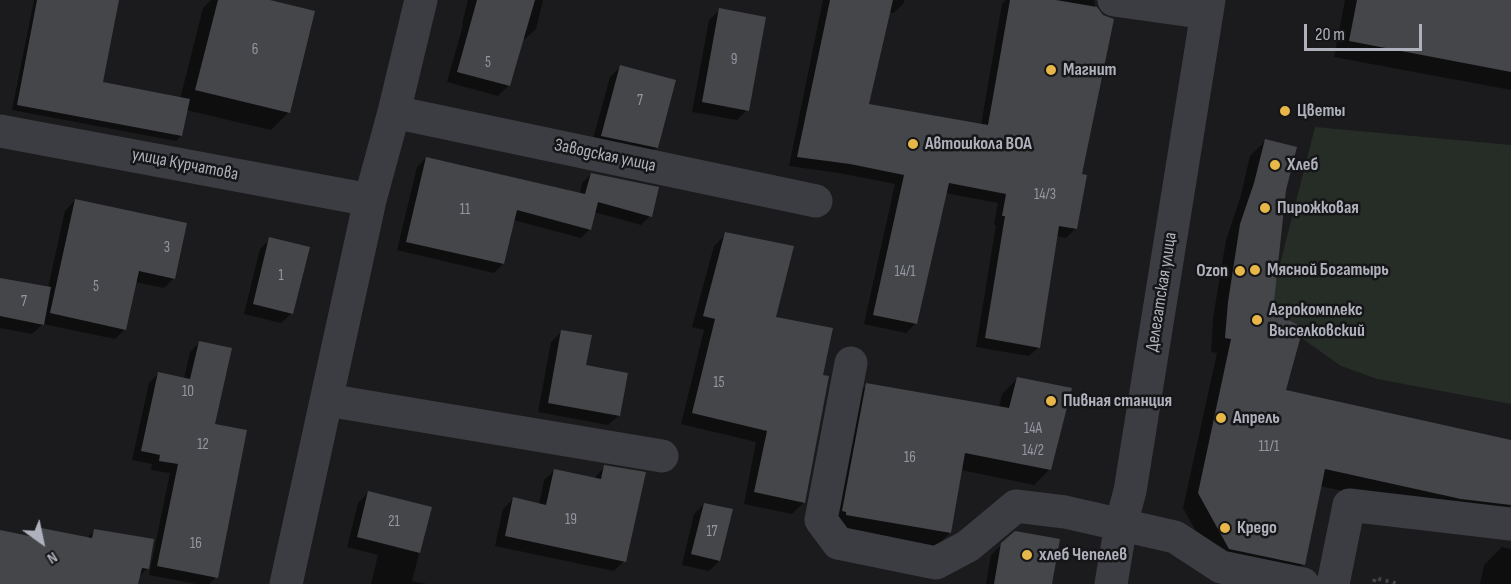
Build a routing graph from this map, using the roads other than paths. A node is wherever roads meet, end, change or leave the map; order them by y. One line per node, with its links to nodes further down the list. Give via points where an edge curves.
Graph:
1 (421, 0): 4 (street)
2 (1114, 0): 3 (street)
3 (1208, 7): 11 (street, Делегатская улица, via 1130,491)
4 (394, 112): 6 (street); 7 (street, Заводская улица)
5 (0, 131): 6 (street, улица Курчатова)
6 (370, 200): 9 (street)
7 (816, 201)
8 (851, 363): 11 (street, via 821,520 838,543 936,563 968,546 1016,506)
9 (327, 400): 10 (street); 13 (street)
10 (662, 456)
11 (1121, 524): 14 (street, Делегатская улица); 15 (street, via 1175,537 1221,567)
12 (1511, 524): 16 (street, via 1350,505)
13 (286, 584)
14 (1111, 584)
15 (1304, 584)
16 (1333, 584)

